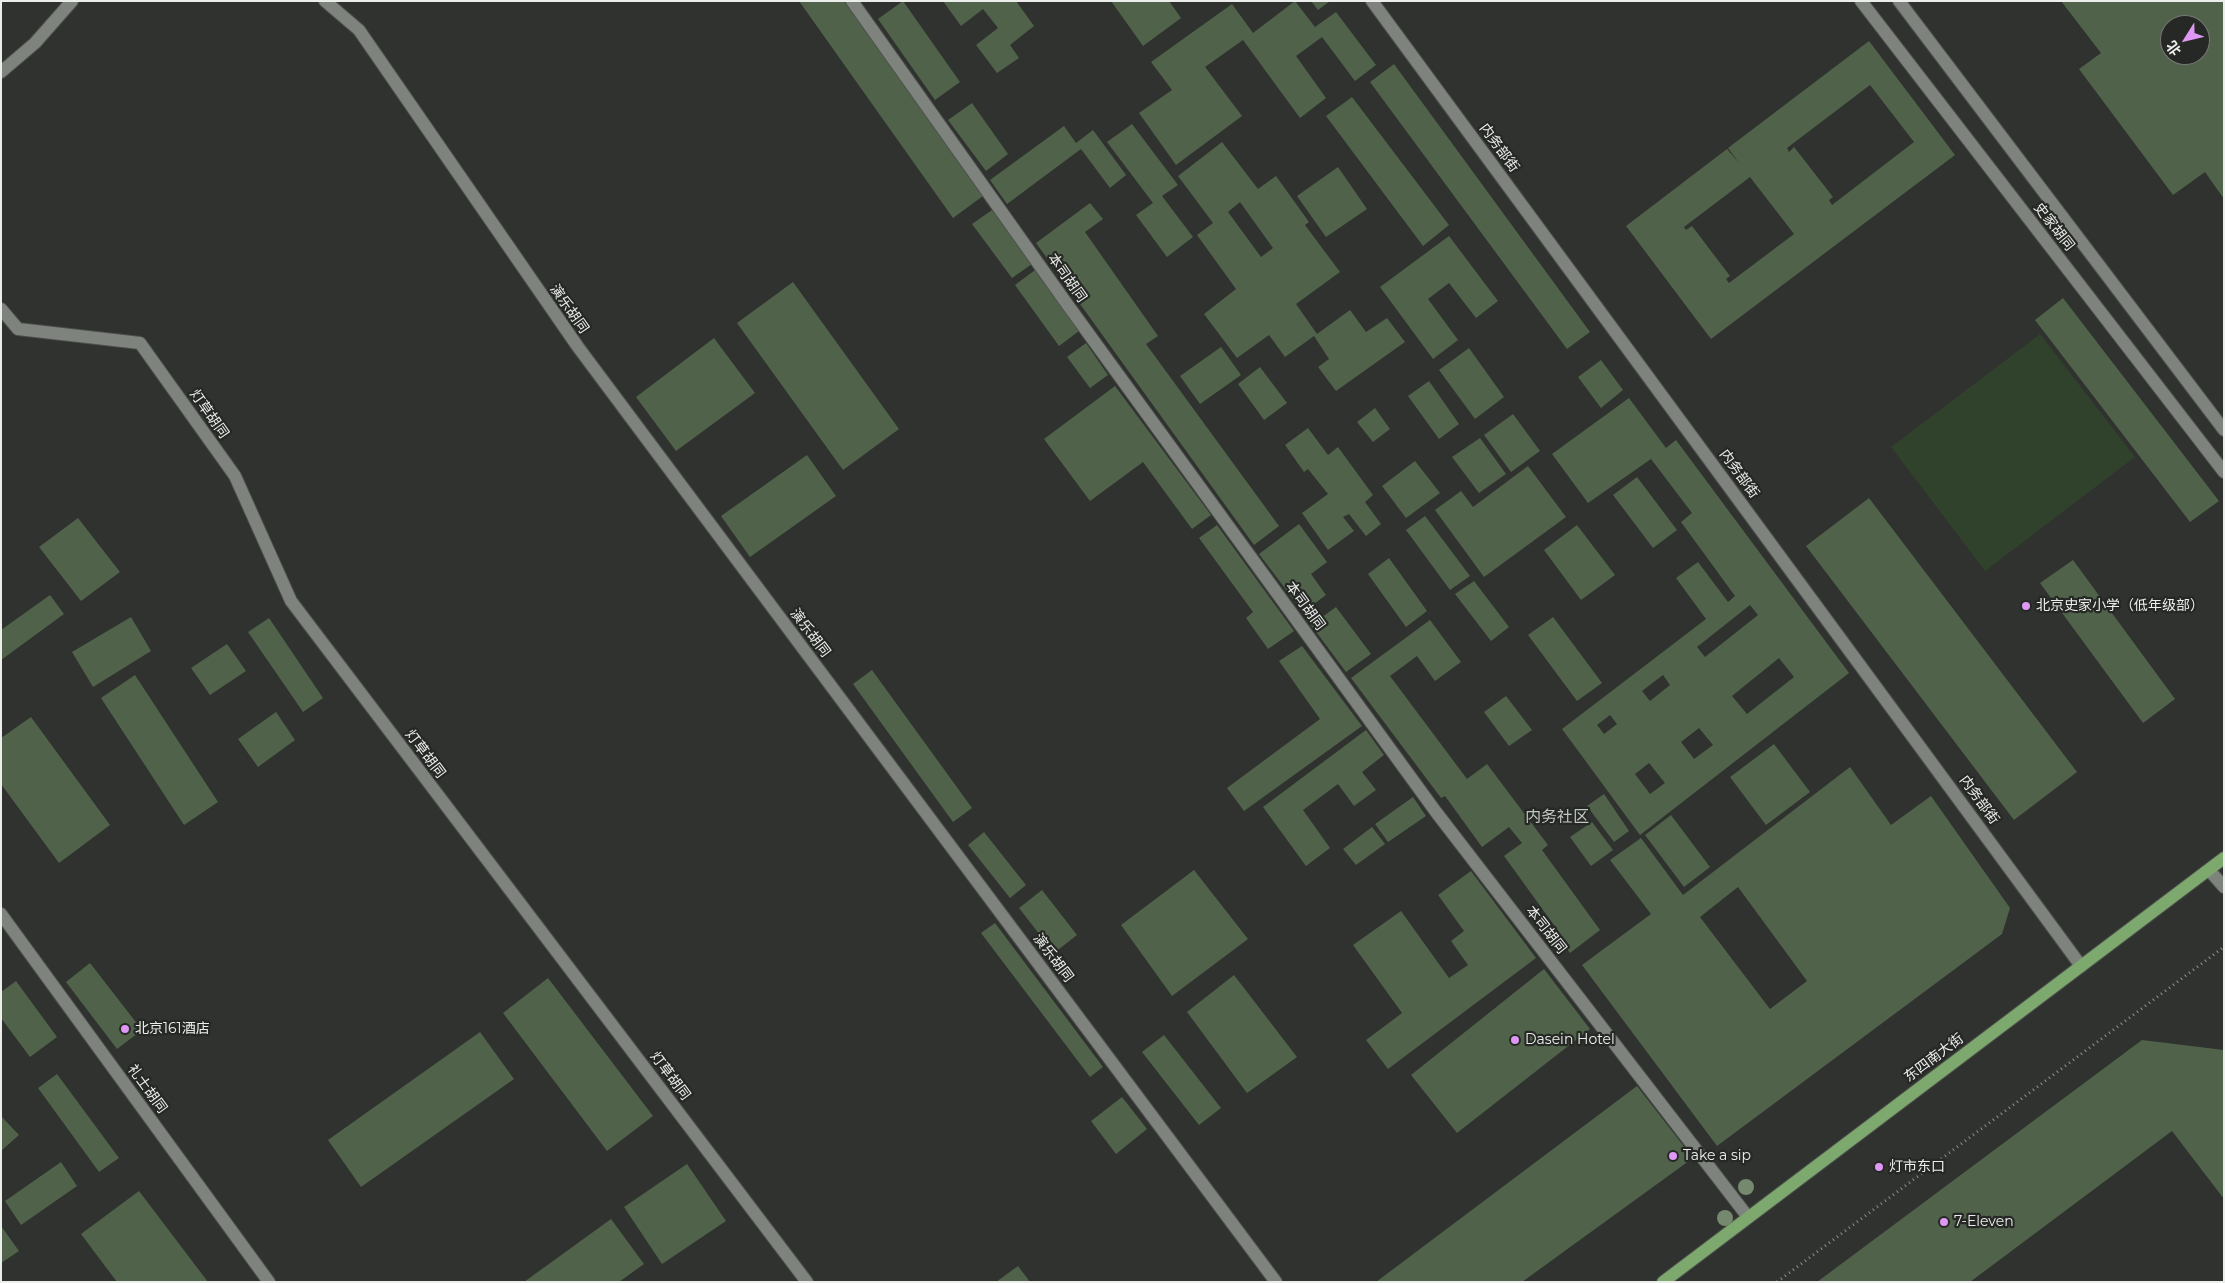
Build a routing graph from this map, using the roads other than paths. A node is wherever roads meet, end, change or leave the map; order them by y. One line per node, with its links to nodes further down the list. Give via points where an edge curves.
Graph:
1 (72, 1): 7 (street, via 34,43)
2 (325, 1): 19 (street, 演乐胡同, via 359,30 578,347)
3 (852, 1): 16 (street, 本司胡同, via 1067,304 1436,812)
4 (1372, 1): 15 (street, 内务部街)
5 (1861, 1): 10 (street, 史家胡同)
6 (1900, 1): 9 (street)
7 (1, 72)
8 (1, 309): 18 (street, 灯草胡同, via 18,329 140,343 235,476 291,600)
9 (2224, 430)
10 (2224, 472)
11 (2224, 858): 12 (main road, 东四南大街)
12 (2209, 870): 13 (street); 15 (main road, 东四南大街)
13 (2224, 887)
14 (1, 914): 17 (street, 礼士胡同)
15 (2081, 966): 16 (main road, 东四南大街)
16 (1748, 1217): 20 (main road, 东四南大街)
17 (269, 1282)
18 (807, 1282)
19 (1276, 1282)
20 (1663, 1282)

